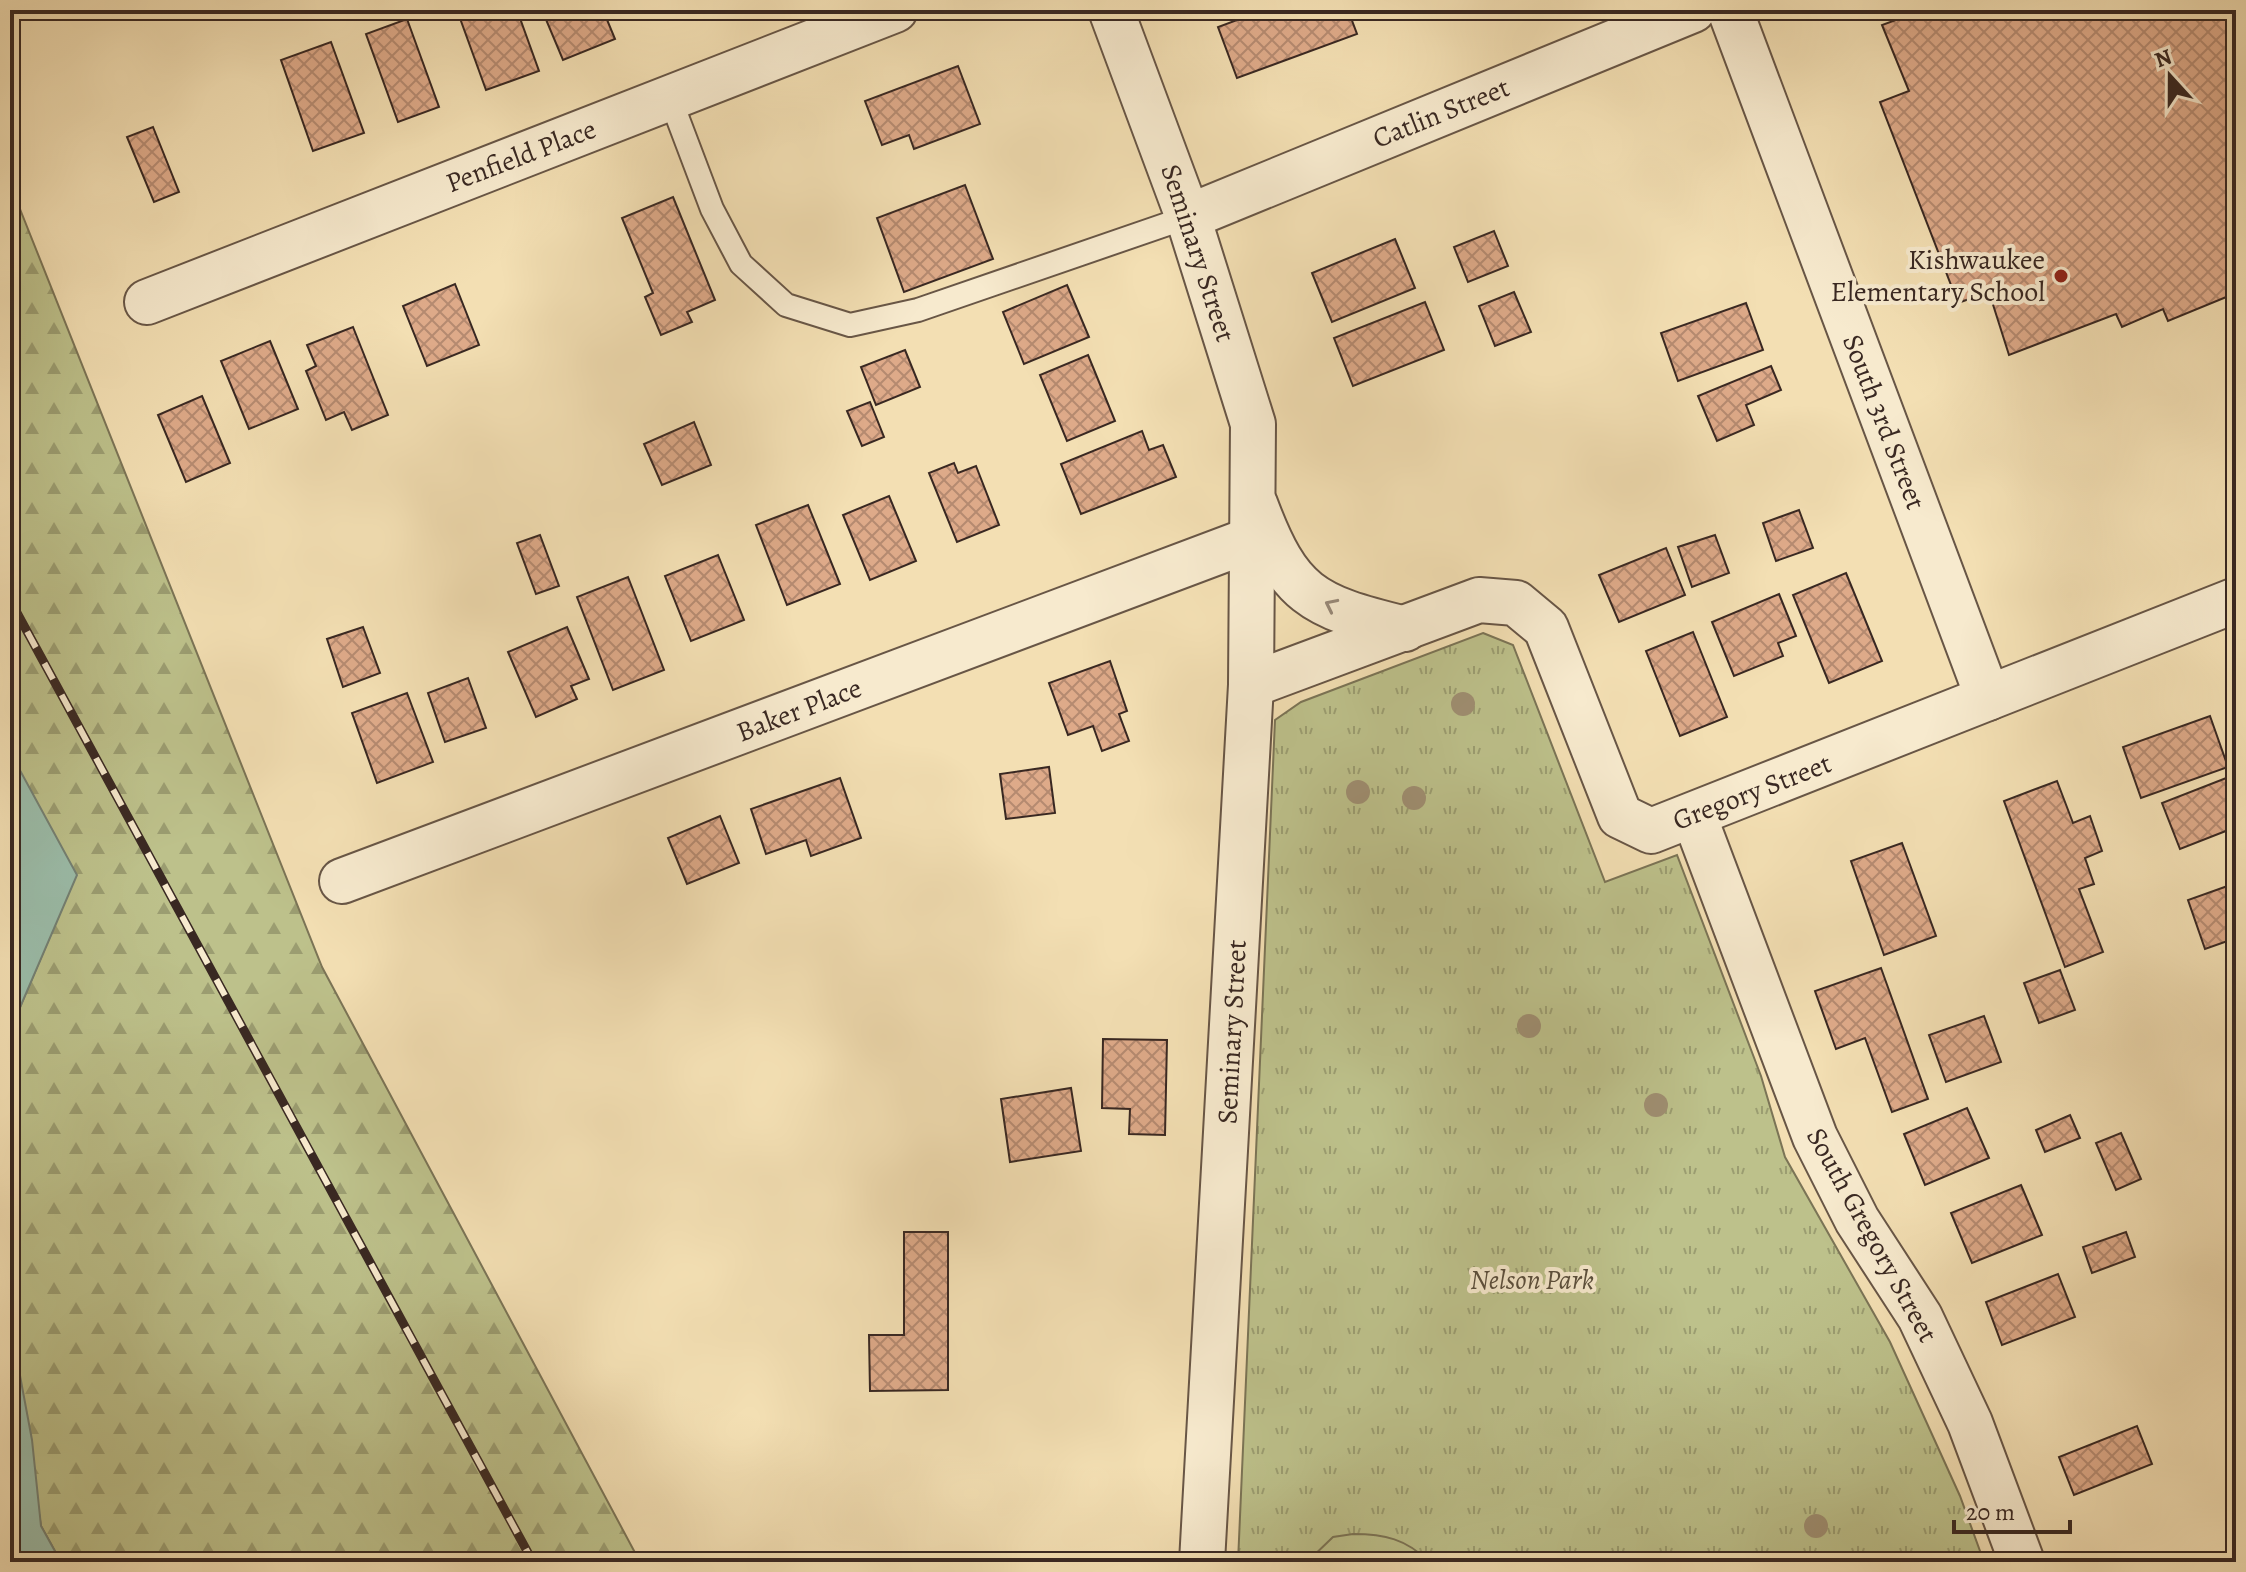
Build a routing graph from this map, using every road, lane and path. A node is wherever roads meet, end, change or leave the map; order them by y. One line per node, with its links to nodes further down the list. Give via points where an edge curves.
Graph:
1 (895, 10): 5 (street, Penfield Place)
2 (1111, 10): 6 (street, Seminary Street)
3 (1693, 10): 6 (street, Catlin Street)
4 (1730, 10): 12 (street, South 3rd Street)
5 (670, 98): 6 (lane, via 712,209 741,264 786,305 850,325 918,310); 7 (street, Penfield Place)
6 (1188, 217): 8 (street, Seminary Street, via 1253,424)
7 (147, 302)
8 (1255, 520): 10 (street, Seminary Street, one-way to 8, via 1334,607 1288,577); 11 (street, Seminary Street); 14 (street, Baker Place)
9 (2236, 600): 12 (street, Gregory Street)
10 (1405, 629): 11 (street, Gregory Street); 13 (street, Gregory Street, via 1479,600 1516,603 1546,628 1620,816 1651,831)
11 (1251, 685): 15 (street, Seminary Street)
12 (1988, 698): 13 (street, Gregory Street)
13 (1694, 816): 16 (street, South Gregory Street, via 1815,1137 1857,1220 1920,1317 1970,1423)
14 (342, 881)
15 (1202, 1562)
16 (2022, 1562)

